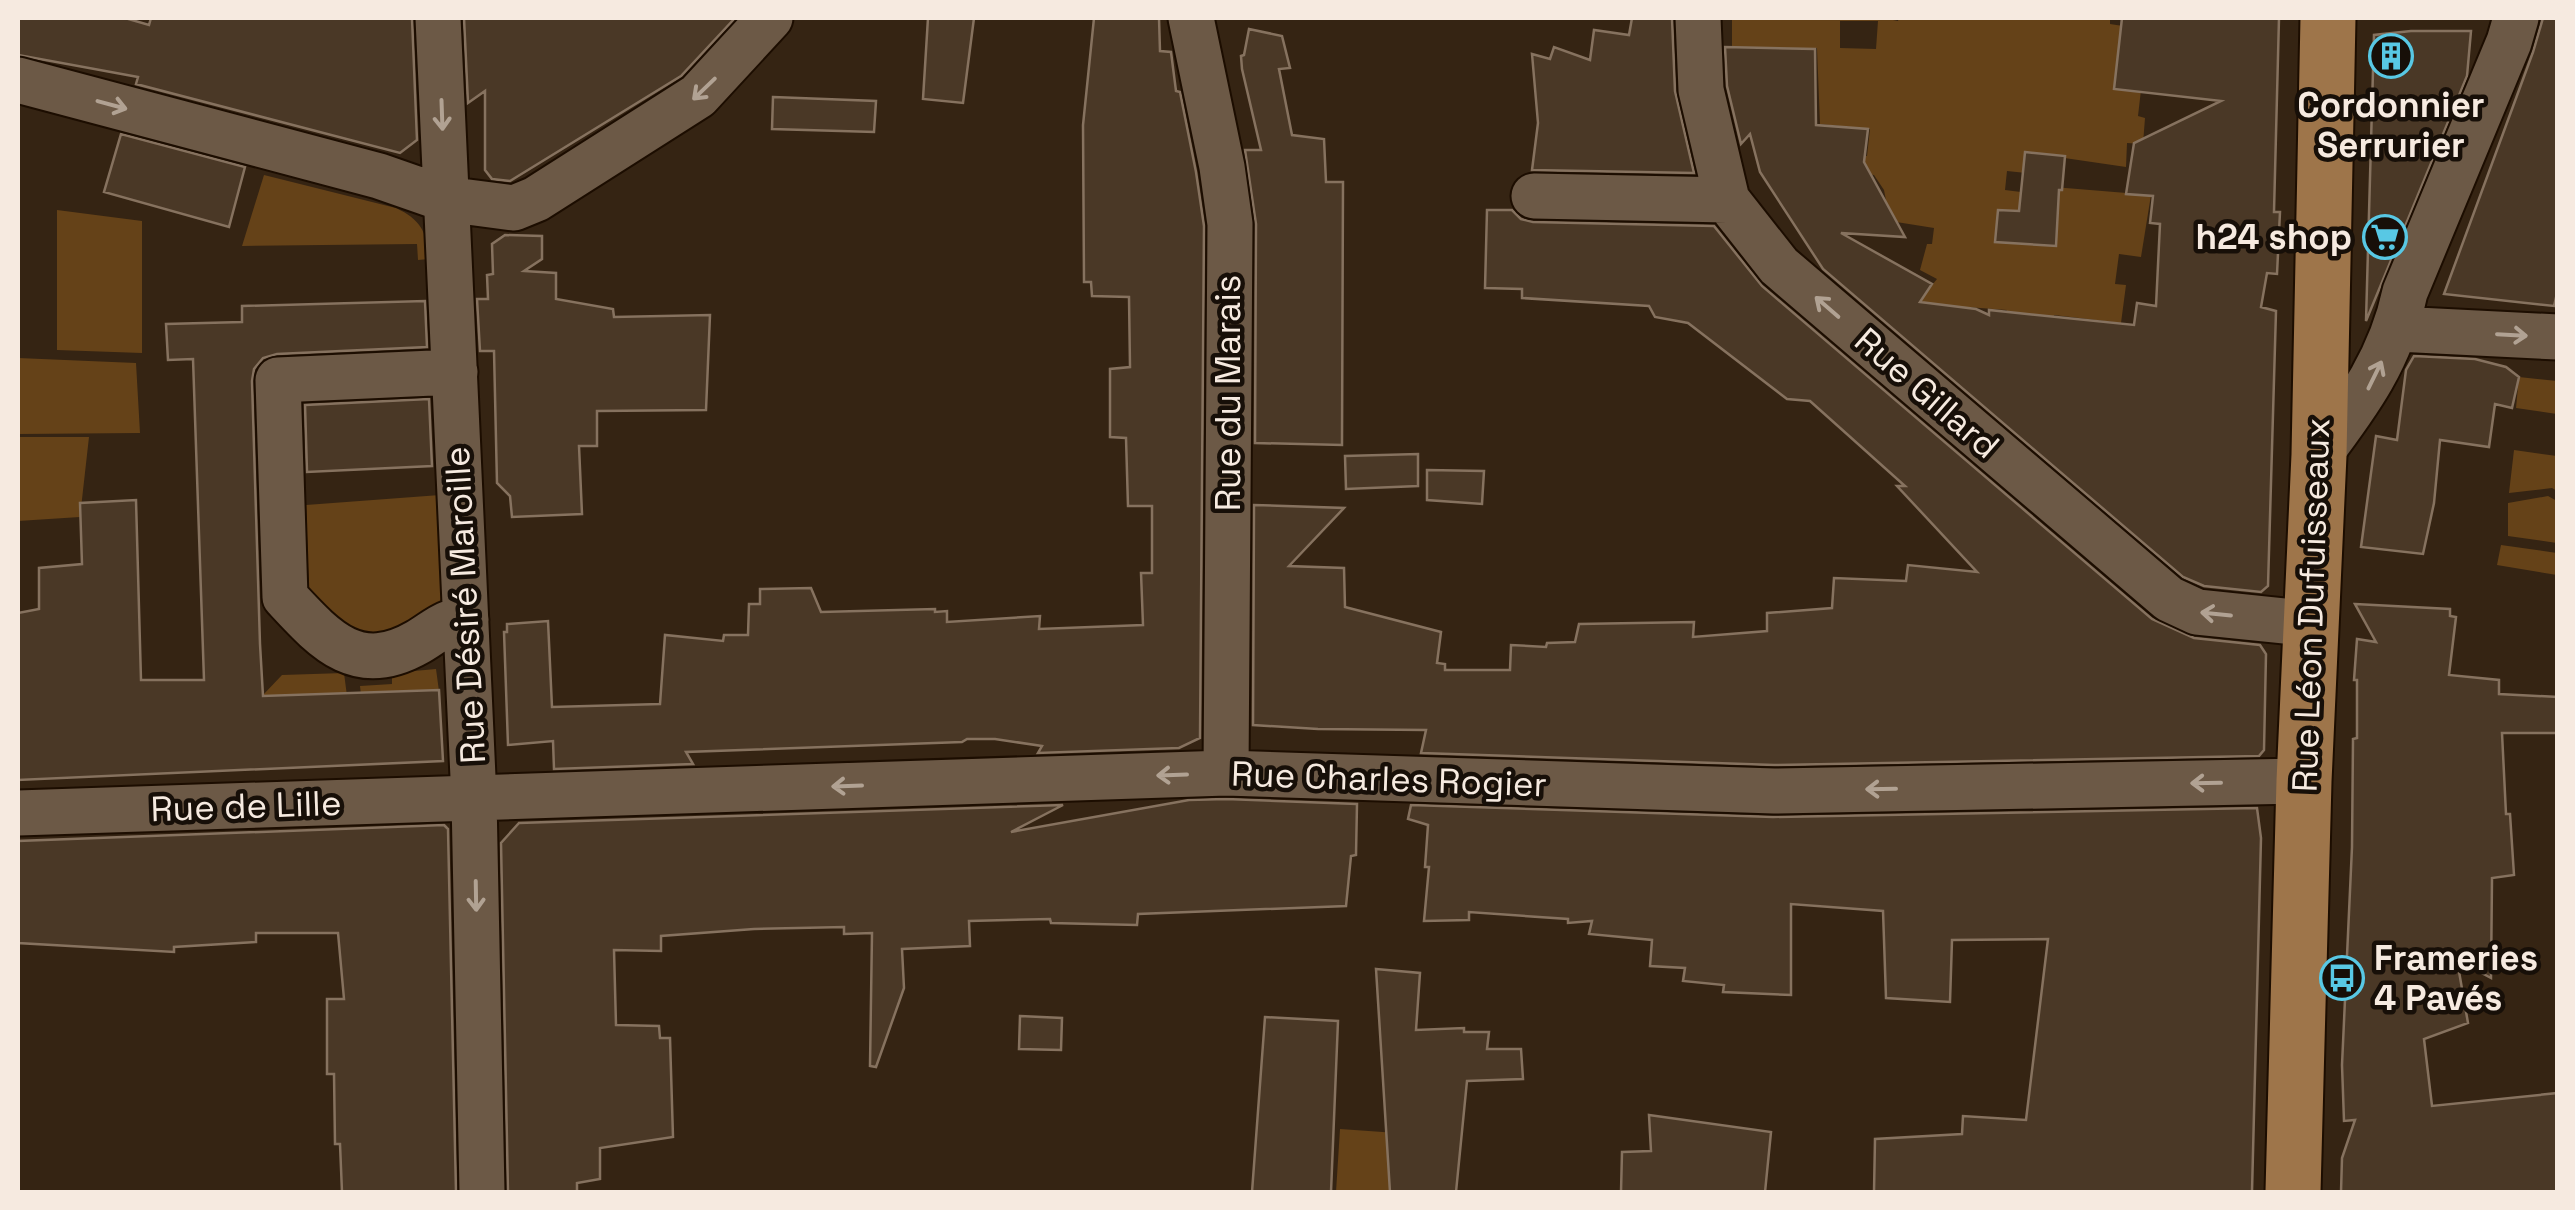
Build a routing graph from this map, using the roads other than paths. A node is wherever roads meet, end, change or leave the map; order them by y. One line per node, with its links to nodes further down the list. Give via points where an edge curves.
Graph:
1 (438, 18): 9 (street, Rue Désiré Maroille, one-way to 9)
2 (770, 18): 9 (street, one-way to 9, via 698,96 536,199 514,208)
3 (1191, 18): 17 (street, Rue du Marais, via 1230,224)
4 (1698, 18): 10 (street, Rue Gillard, via 1701,90)
5 (2328, 18): 14 (main road, Rue Léon Dufuisseaux)
6 (2512, 30): 11 (street, via 2406,292)
7 (18, 80): 9 (street, one-way to 9)
8 (1534, 196): 10 (street)
9 (446, 199): 13 (street, Rue Désiré Maroille)
10 (1727, 200): 16 (street, Rue Gillard, one-way to 10, via 2197,612 2169,598 1779,266)
11 (2398, 329): 12 (street, one-way to 12); 14 (street, one-way to 11, via 2366,394)
12 (2558, 337)
13 (455, 372): 15 (street, Rue Désiré Maroille); 15 (street, via 278,380 285,597 344,651 370,657 416,643 446,621)
14 (2319, 454): 16 (main road, Rue Léon Dufuisseaux)
15 (466, 620): 19 (street, Rue Désiré Maroille)
16 (2314, 624): 18 (main road, Rue Léon Dufuisseaux)
17 (1226, 773): 18 (street, Rue Charles Rogier, one-way to 17, via 1774,791); 19 (street, Rue Charles Rogier, one-way to 19)
18 (2304, 782): 22 (main road, Rue Léon Dufuisseaux)
19 (474, 799): 20 (street, Rue de Lille); 21 (street, Rue Désiré Maroille, one-way to 21)
20 (18, 812)
21 (482, 1192)
22 (2293, 1192)

